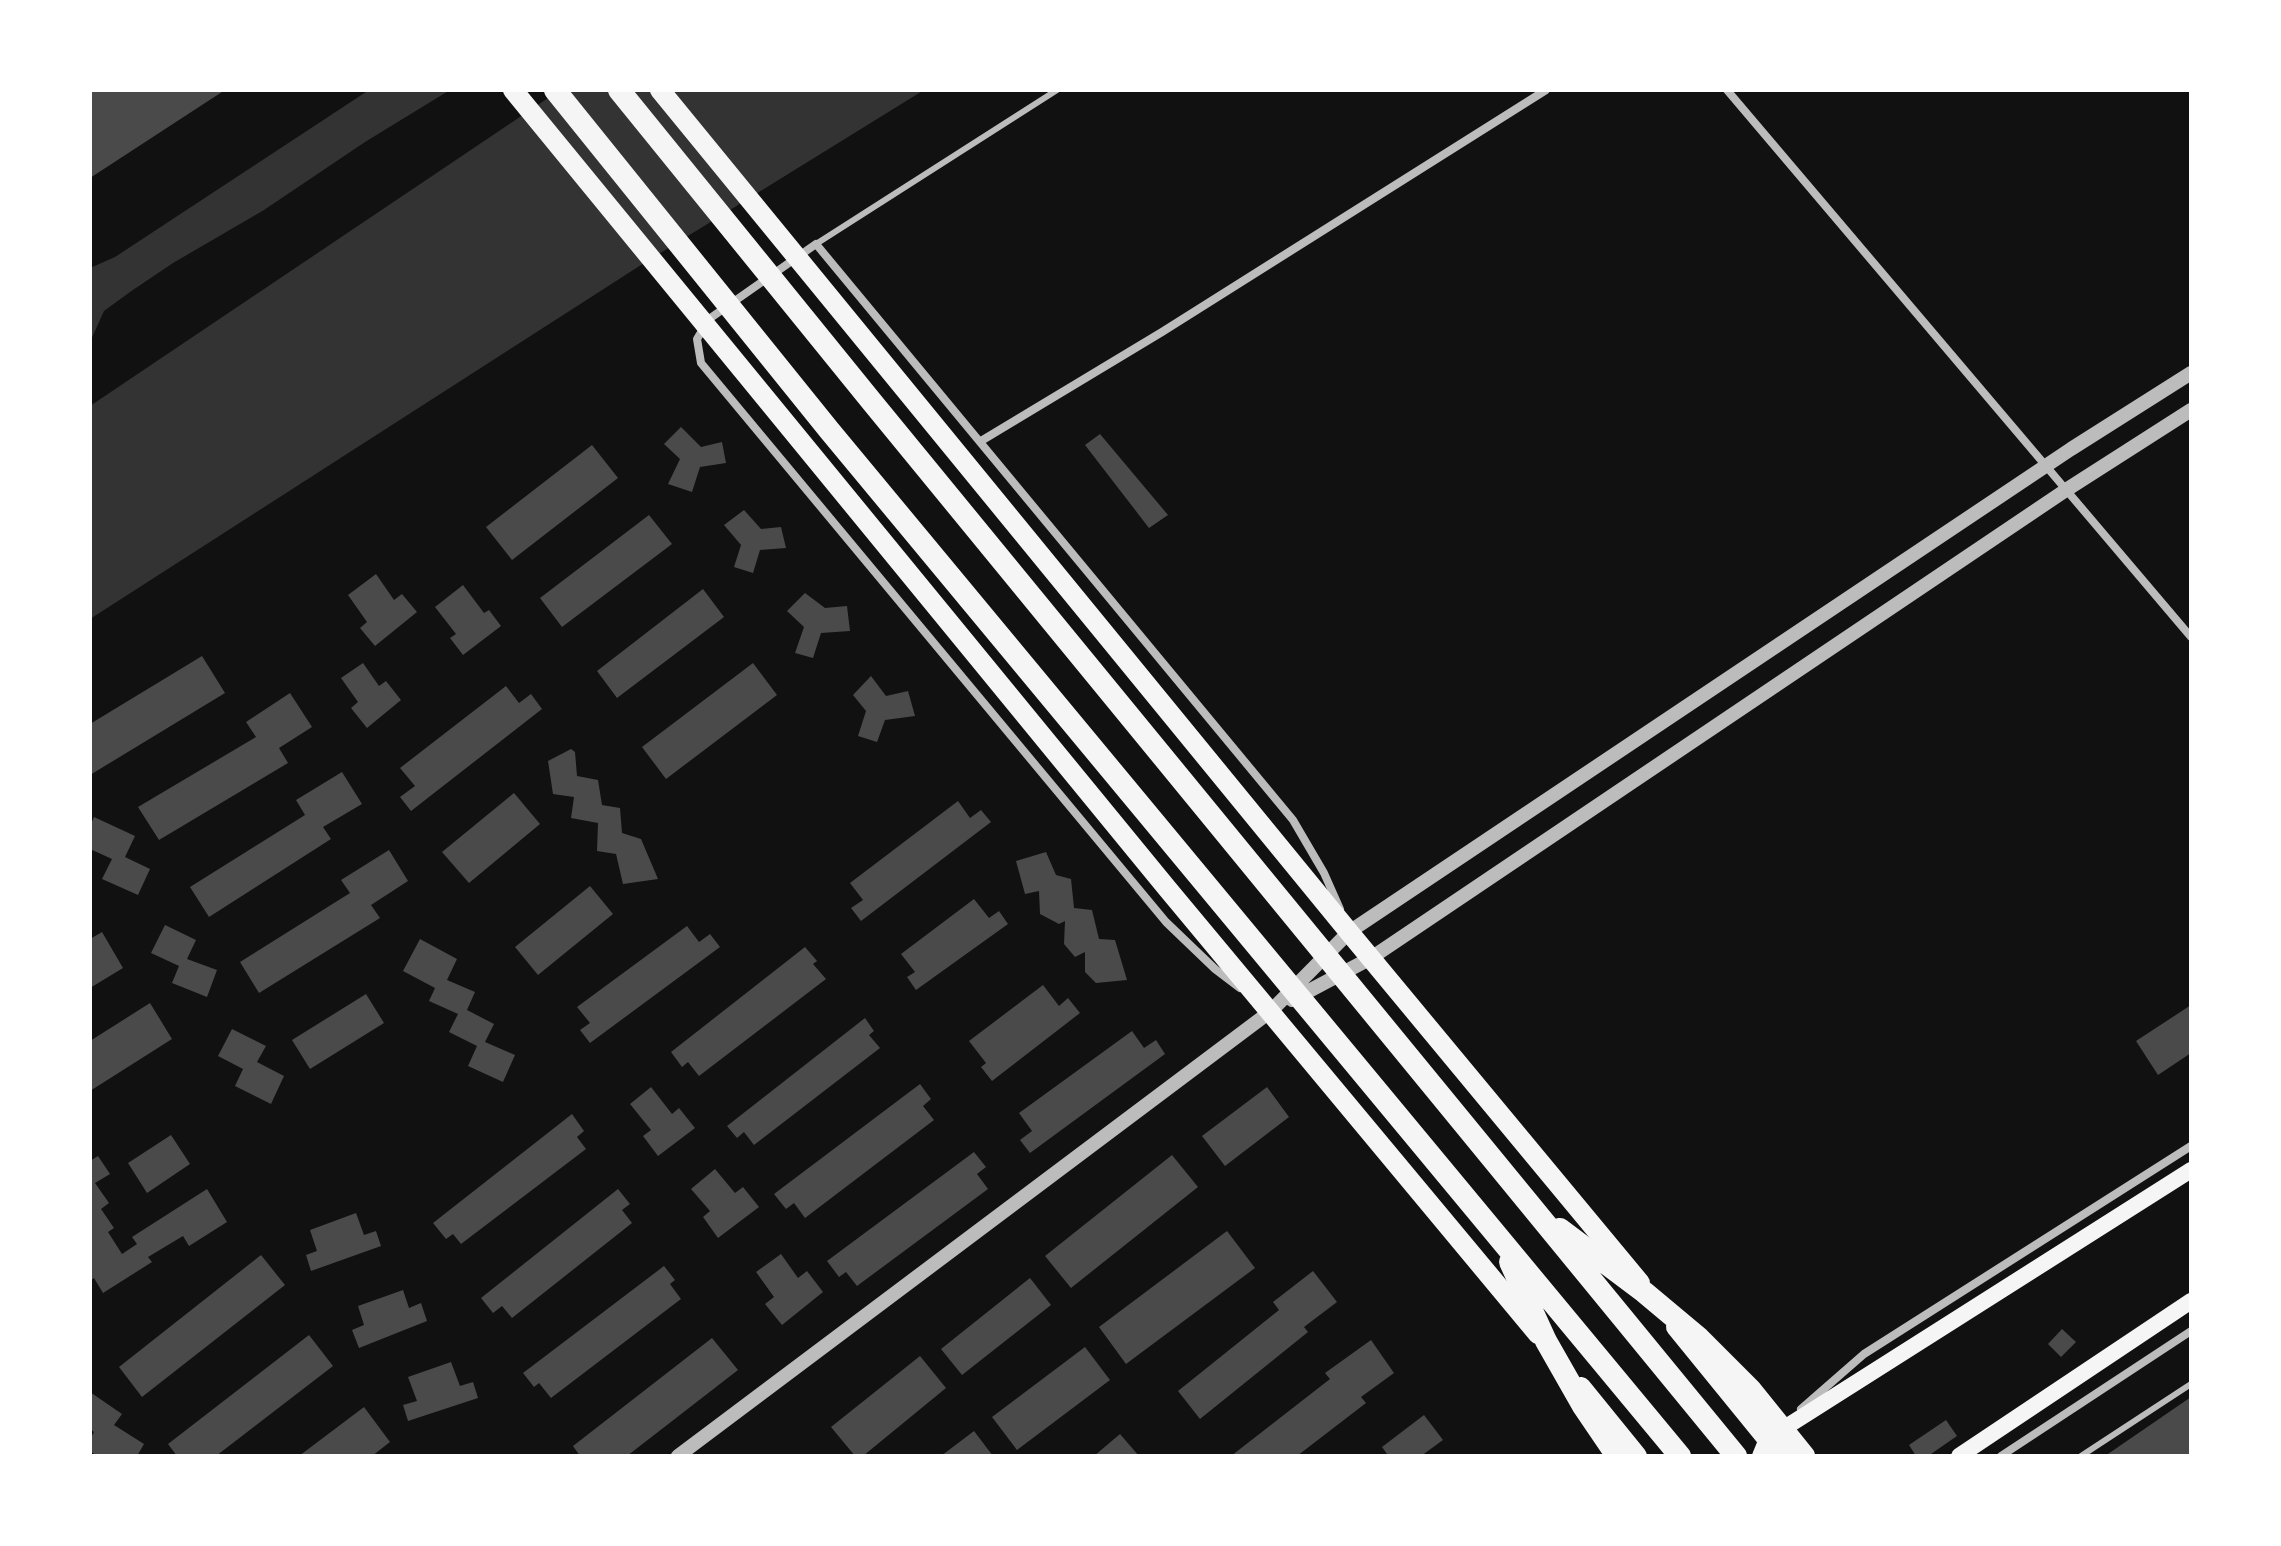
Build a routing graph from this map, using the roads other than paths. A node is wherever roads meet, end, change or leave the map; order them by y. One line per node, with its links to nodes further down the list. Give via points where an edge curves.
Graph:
1 (513, 90): 17 (main road)
2 (555, 90): 21 (highway, via 829,430)
3 (619, 90): 20 (highway)
4 (660, 90): 15 (main road)
5 (1057, 90): 8 (lane)
6 (1546, 90): 11 (street)
7 (1727, 90): 12 (street)
8 (816, 244): 11 (street); 17 (street, via 709,319 697,339 701,363 1166,922 1215,969)
9 (2191, 373): 12 (street)
10 (2191, 410): 13 (street)
11 (981, 441): 15 (street, via 1293,820 1324,873)
12 (2046, 466): 13 (street); 15 (street)
13 (2066, 490): 14 (street); 16 (street)
14 (2191, 637)
15 (1349, 932): 16 (main road); 17 (street)
16 (1371, 958): 17 (street); 25 (main road)
17 (1271, 1011): 26 (street); 28 (main road)
18 (2191, 1146): 25 (street, via 1864,1354)
19 (2191, 1170): 25 (main road)
20 (1533, 1209): 30 (highway); 32 (highway, via 1699,1338 1750,1389)
21 (1498, 1235): 27 (highway, via 1546,1341); 29 (highway)
22 (2191, 1301): 33 (main road)
23 (2191, 1331): 34 (street)
24 (2191, 1384): 35 (lane)
25 (1763, 1448): 31 (main road)
26 (678, 1456)
27 (1617, 1456)
28 (1637, 1456)
29 (1680, 1456)
30 (1736, 1456)
31 (1781, 1456)
32 (1804, 1456)
33 (1959, 1456)
34 (2001, 1456)
35 (2081, 1456)

